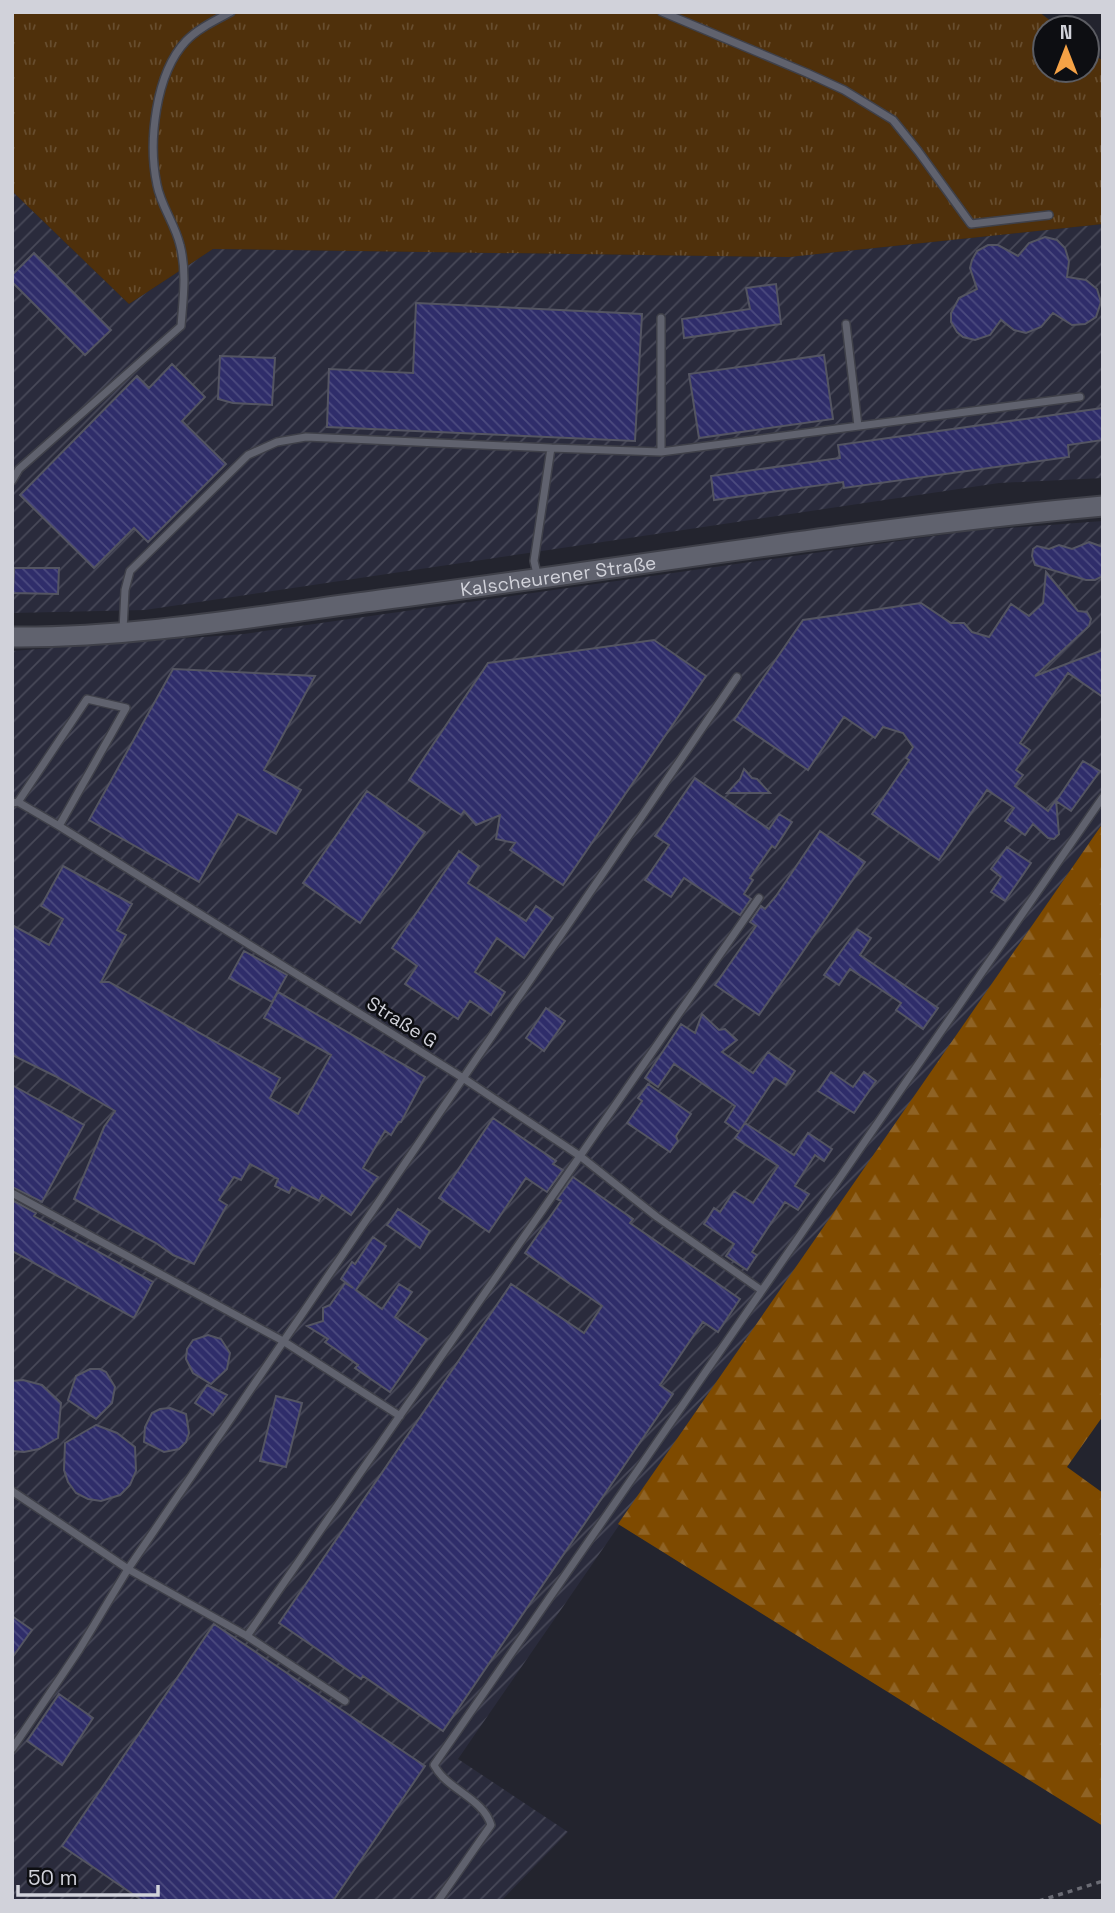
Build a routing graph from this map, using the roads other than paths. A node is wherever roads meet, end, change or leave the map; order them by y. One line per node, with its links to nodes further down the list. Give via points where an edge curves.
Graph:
1 (231, 12): 10 (lane, via 186,40 161,85 156,184 180,245 184,274 181,326 19,469)
2 (662, 12): 3 (lane, via 844,90 892,120 971,224)
3 (1049, 215)
4 (661, 318): 9 (lane)
5 (846, 324): 7 (lane)
6 (1080, 397): 7 (lane)
7 (858, 426): 9 (lane)
8 (551, 448): 9 (lane); 12 (lane, via 534,561); 13 (lane, via 306,437 277,442 248,455 130,571)
9 (661, 452)
10 (12, 481)
11 (1103, 506): 12 (main road, Kalscheurener Straße, via 980,517)
12 (538, 580): 13 (main road, Kalscheurener Straße)
13 (123, 634): 14 (main road, Kalscheurener Straße)
14 (12, 637)
15 (737, 677): 20 (lane)
16 (1103, 797): 23 (lane)
17 (15, 803): 18 (lane, Straße G); 18 (lane, via 87,699 126,708)
18 (59, 826): 20 (lane, Straße G)
19 (759, 898): 21 (lane)
20 (463, 1078): 21 (lane, Straße G); 24 (lane)
21 (580, 1156): 23 (lane, Straße G); 25 (lane)
22 (12, 1193): 24 (lane)
23 (761, 1290): 31 (lane, via 434,1765 441,1777 487,1813 491,1825)
24 (283, 1341): 25 (lane); 27 (lane)
25 (400, 1416): 28 (lane)
26 (12, 1490): 27 (lane)
27 (128, 1569): 28 (lane); 30 (lane)
28 (247, 1636): 29 (lane)
29 (345, 1701)
30 (12, 1749)
31 (438, 1901)

